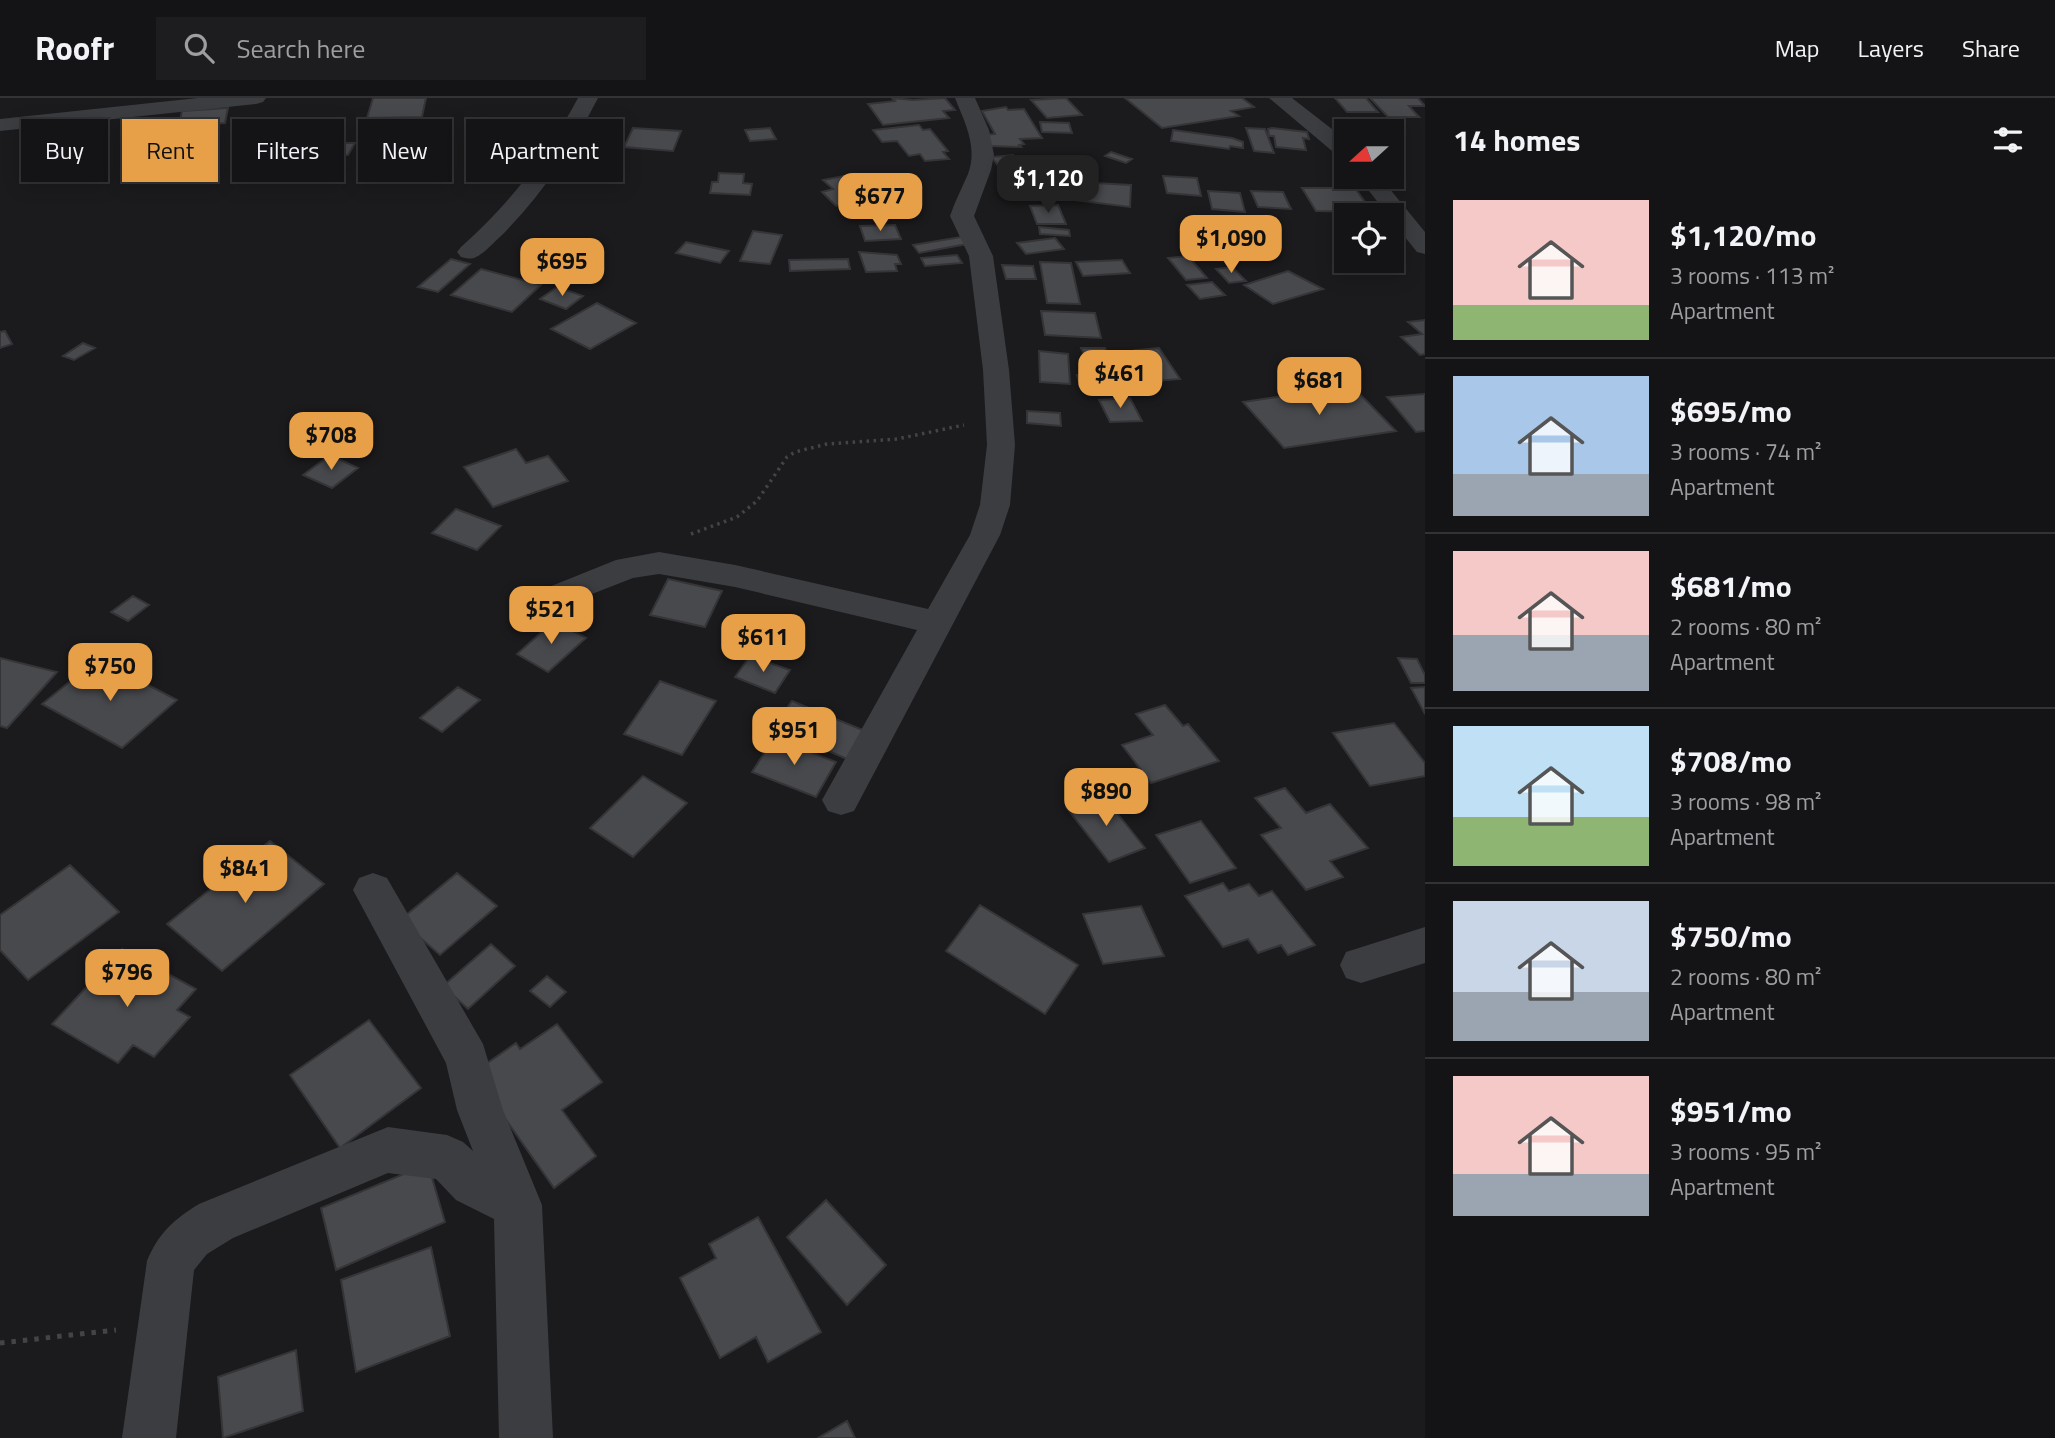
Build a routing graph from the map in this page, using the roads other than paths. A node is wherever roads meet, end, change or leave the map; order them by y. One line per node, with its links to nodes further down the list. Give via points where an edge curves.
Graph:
1 (256, 98): 5 (street)
2 (588, 98): 10 (street, via 544,176)
3 (965, 98): 12 (street, via 979,132 983,162 962,216 982,256 1001,445 995,505 985,535)
4 (1279, 98): 7 (street)
5 (188, 101): 6 (street)
6 (0, 125)
7 (1334, 142)
8 (1379, 189): 9 (street)
9 (1425, 247)
10 (469, 252)
11 (551, 599): 12 (street, via 627,568 659,563 735,576)
12 (937, 624): 13 (street)
13 (841, 800)
14 (373, 890): 17 (street, via 467,1058 480,1110)
15 (1425, 945): 16 (street)
16 (1361, 965)
17 (518, 1205): 18 (street, via 473,1184 447,1158 388,1150 216,1221 190,1237 171,1261); 19 (street)
18 (149, 1438)
19 (526, 1438)

